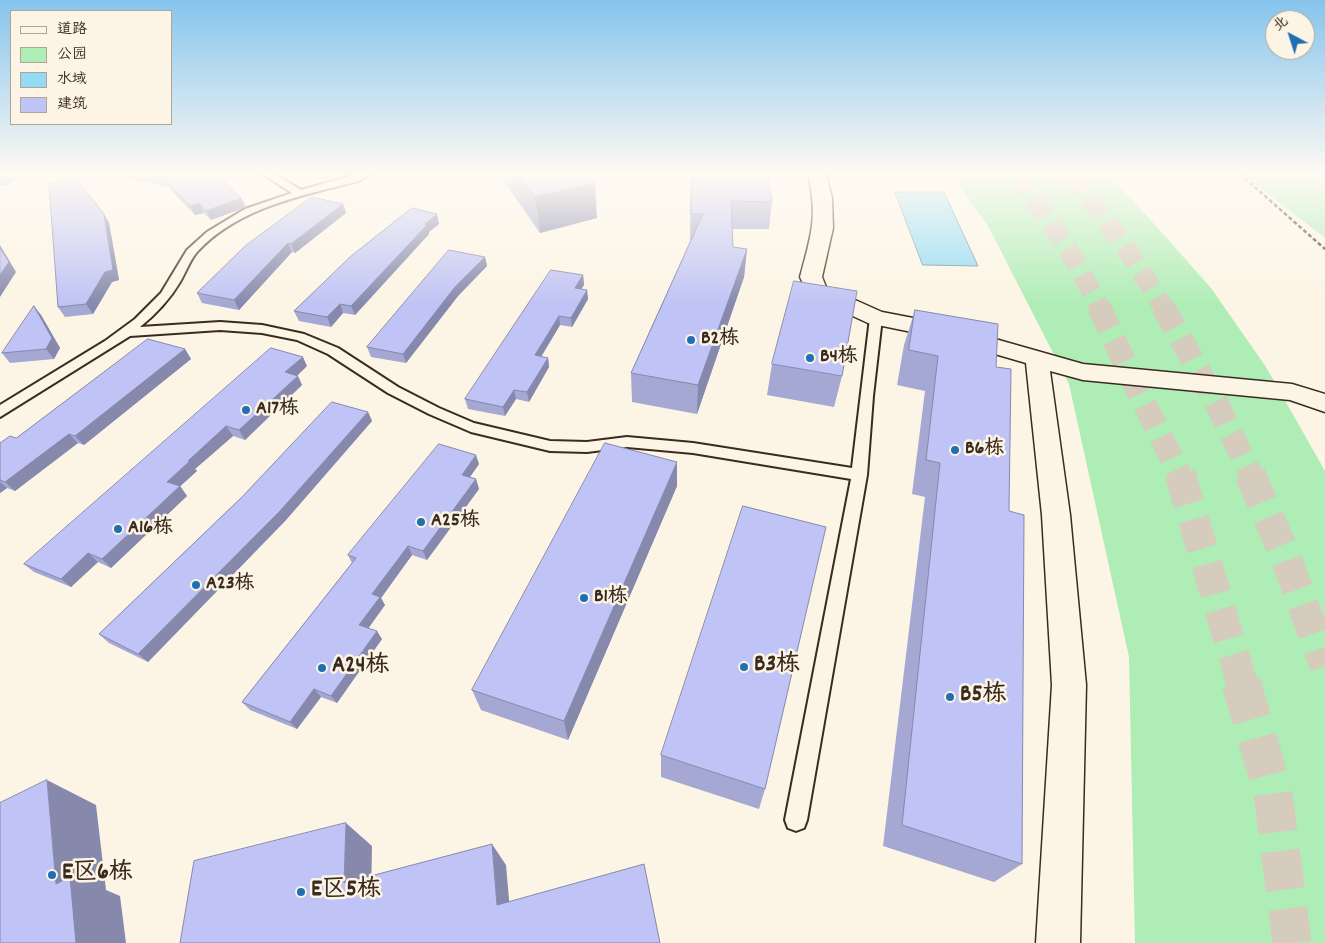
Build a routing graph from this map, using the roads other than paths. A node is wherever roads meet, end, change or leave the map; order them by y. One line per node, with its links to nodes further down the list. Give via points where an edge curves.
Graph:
1 (238, 218): 4 (lane, via 209,235 193,250 175,282 155,306)
2 (823, 218): 3 (street, via 811,277 817,291)
3 (876, 318): 5 (street, via 939,330); 10 (lane)
4 (125, 332): 9 (lane); 10 (lane, via 220,326 262,329 300,337 333,351 392,390 434,411 471,427 550,446 587,447 627,442 725,452)
5 (1037, 359): 6 (street, via 1083,372); 12 (street, via 1056,515 1069,685)
6 (1292, 392): 7 (lane); 8 (street)
7 (1325, 394)
8 (1325, 403)
9 (0, 412)
10 (859, 475): 11 (lane)
11 (796, 820)
12 (1058, 943)

